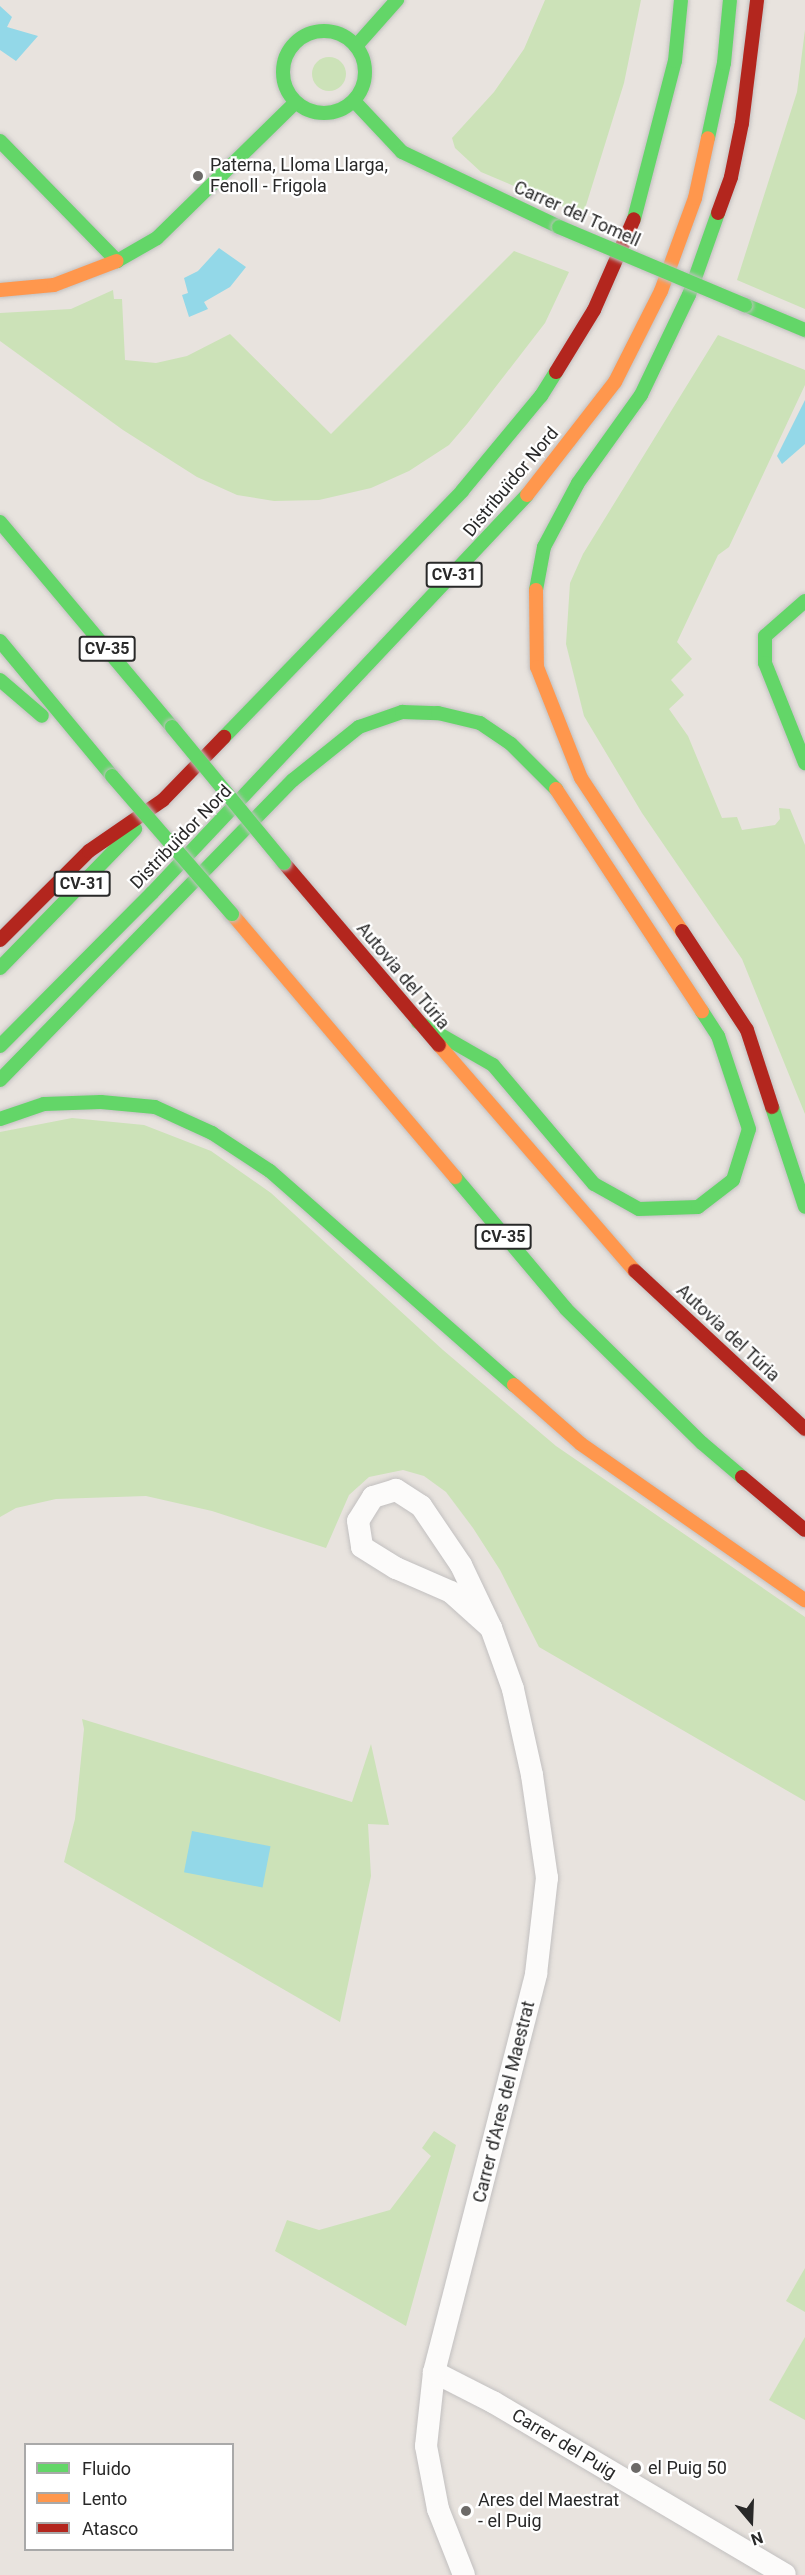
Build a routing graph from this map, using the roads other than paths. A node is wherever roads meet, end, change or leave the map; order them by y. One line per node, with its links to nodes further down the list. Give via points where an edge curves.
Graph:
1 (397, 0): 5 (main road)
2 (681, 0): 18 (main road, Distribuïdor Nord / CV-31, via 675,61 641,204 594,310 542,396 462,491)
3 (730, 0): 22 (main road, Distribuïdor Nord / CV-31, via 724,63 695,198 661,291 615,382 516,509 152,893)
4 (757, 0): 25 (main road, via 742,123 731,177 689,295 641,395 578,483 544,546 534,602 537,667 580,778 747,1030)
5 (356, 46): 6 (main road, via 366,75); 7 (main road, via 333,31 304,35 294,45 282,70 284,84)
6 (354, 101): 7 (main road, via 328,114 314,112); 11 (main road, Carrer del Tomell, bridge, via 402,152 559,227)
7 (296, 102): 9 (main road, via 157,238)
8 (0, 141): 9 (main road)
9 (117, 261): 10 (main road, via 54,285)
10 (0, 290)
11 (805, 330)
12 (0, 522): 21 (main road, Autovia del Túria / CV-35, bridge)
13 (805, 601): 16 (main road, via 765,636 765,663)
14 (0, 641): 17 (main road, CV-35)
15 (0, 680): 17 (main road)
16 (805, 763)
17 (112, 776): 27 (main road, CV-35, bridge, via 566,1309 702,1443)
18 (163, 800): 19 (main road, via 89,851); 20 (main road, Distribuïdor Nord / CV-31)
19 (0, 940)
20 (0, 968)
21 (418, 1022): 23 (main road, via 493,1065 594,1185 639,1209 698,1207 733,1180 749,1129 718,1036 560,793 511,744 480,723 438,713 402,712 359,727 293,780); 26 (main road, Autovia del Túria / CV-35, via 616,1253)
22 (0, 1047)
23 (0, 1080)
24 (0, 1119): 28 (main road, via 44,1104 101,1102 155,1107 212,1133 270,1171 581,1444)
25 (805, 1207)
26 (805, 1429)
27 (805, 1530)
28 (805, 1600)
29 (490, 1628): 29 (street, Carrer d'Ares del Maestrat, via 461,1565 421,1506 396,1490 373,1497 358,1521 362,1547 396,1568 451,1592); 30 (street, Carrer d'Ares del Maestrat, via 513,1689 532,1775 547,1878 537,1974)
30 (434, 2372): 31 (street, Carrer d'Ares del Maestrat, via 426,2446 438,2509); 32 (street, Carrer del Puig, via 493,2402)
31 (464, 2574)
32 (785, 2575)

